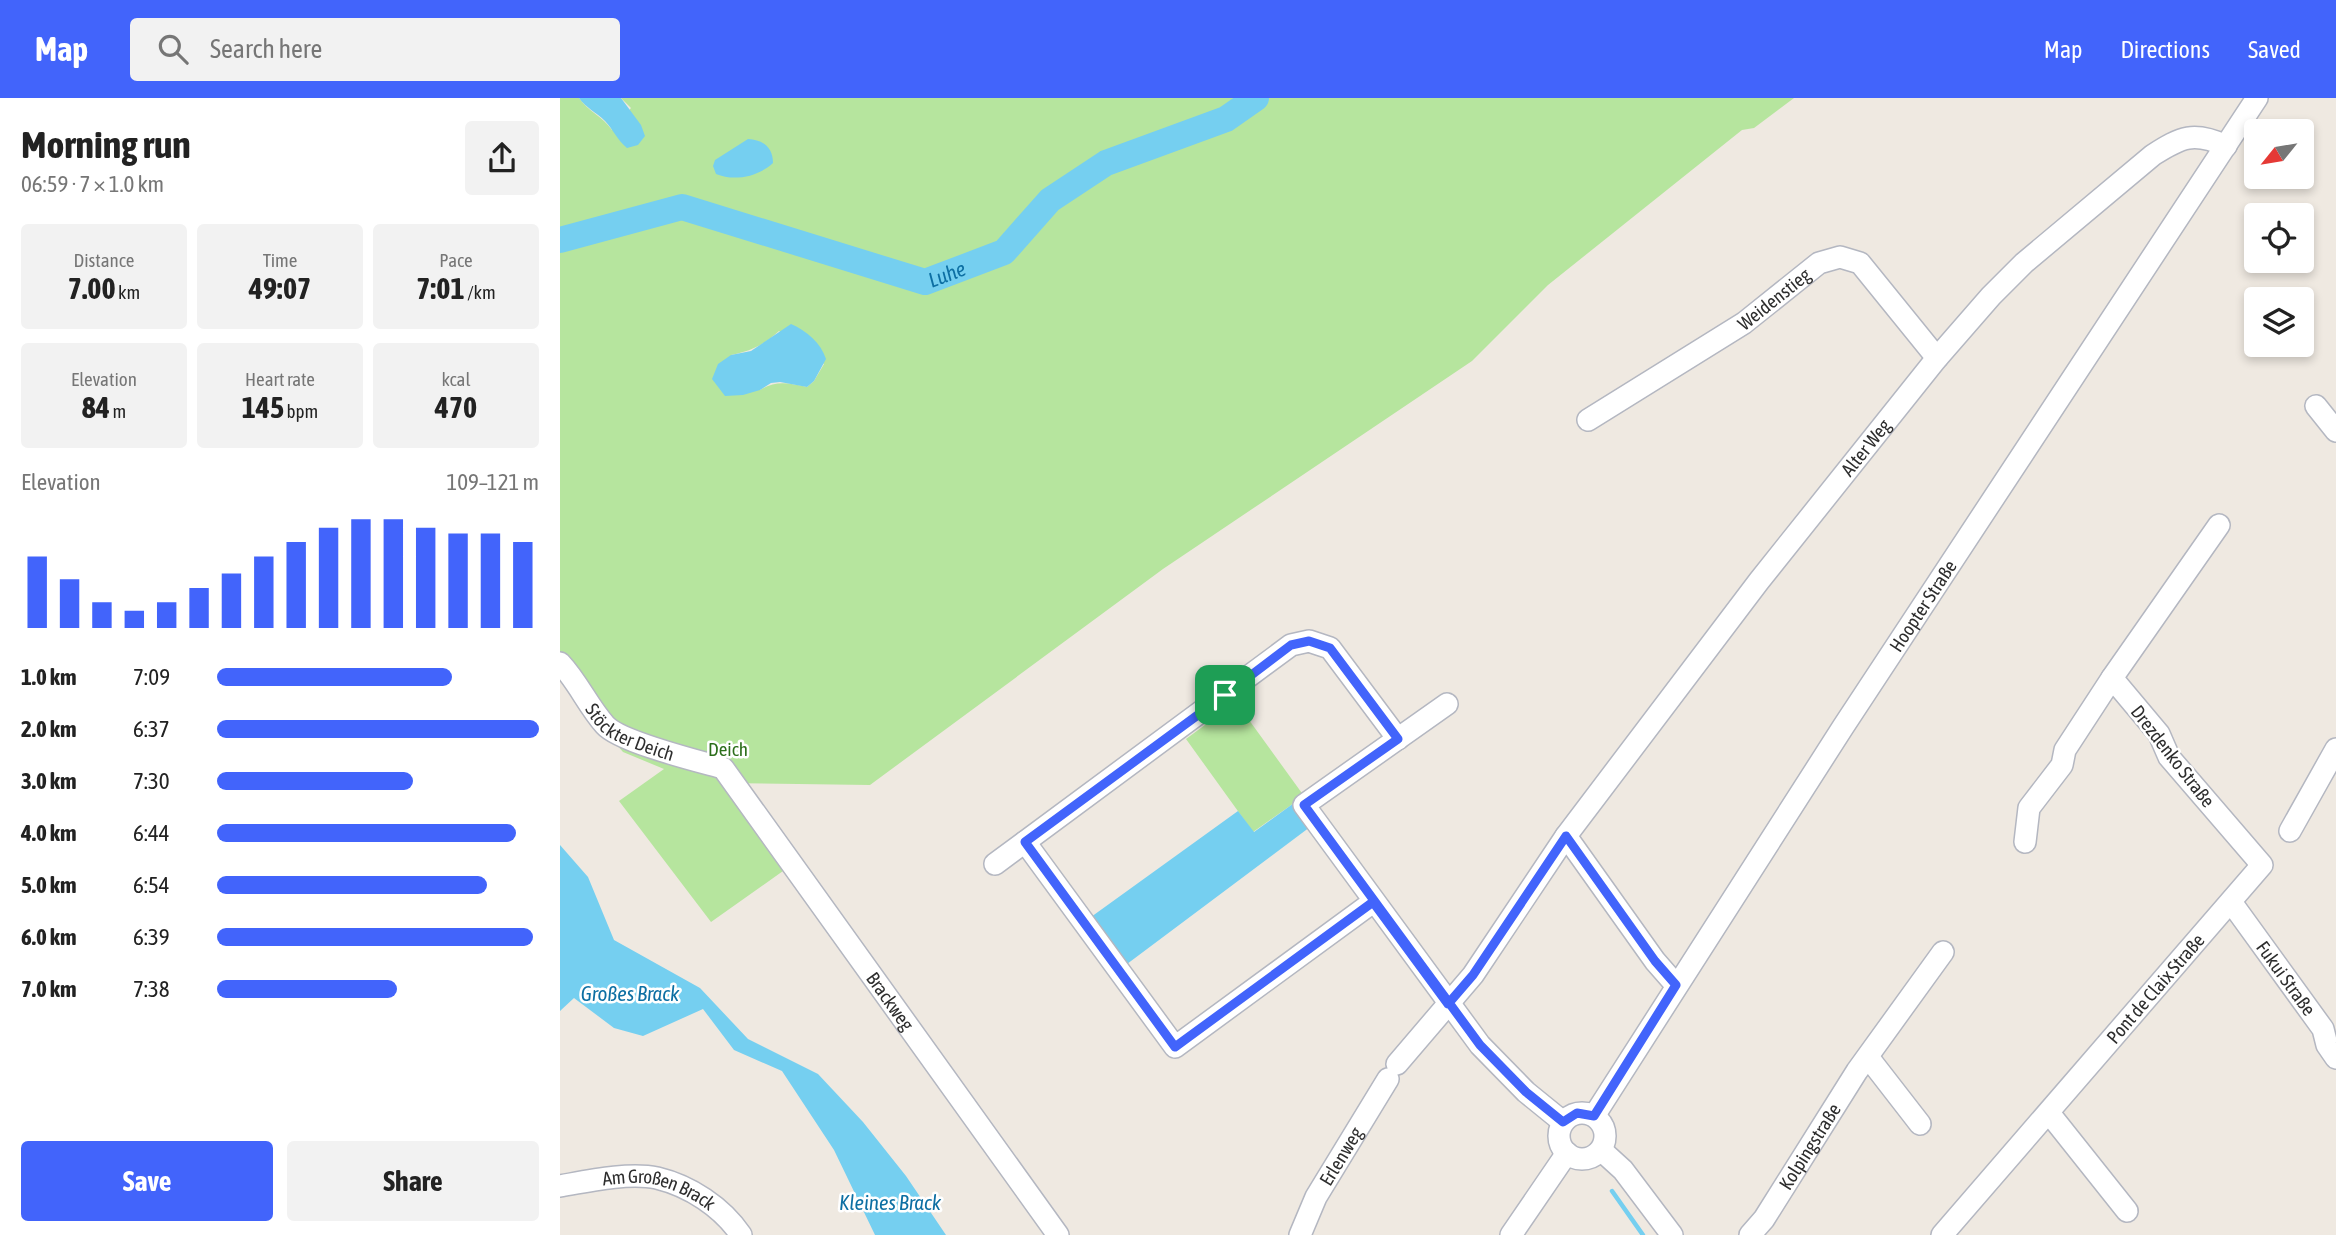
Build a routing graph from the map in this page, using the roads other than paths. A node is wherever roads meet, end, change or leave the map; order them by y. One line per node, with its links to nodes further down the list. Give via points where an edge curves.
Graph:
1 (2257, 98): 2 (street, Hoopter Straße)
2 (2226, 146): 3 (street, Alter Weg, via 2193,136 2172,142 2153,155 2024,263); 23 (street, Hoopter Straße)
3 (1937, 358): 5 (street, Weidenstieg, via 1860,262 1840,257 1819,263 1744,323); 15 (street, Alter Weg, via 1759,581)
4 (2316, 406): 6 (street)
5 (1588, 420)
6 (2336, 431)
7 (2219, 525): 9 (street)
8 (560, 663): 13 (street, Stöckter Deich, via 607,728 644,745)
9 (2112, 678): 17 (street, via 2065,750 2062,765 2029,808); 19 (street, Drezdenko Straße, via 2159,734 2169,757)
10 (1447, 704): 11 (street)
11 (1398, 739): 16 (street, via 1330,648 1309,641 1291,645); 20 (street, via 1304,805)
12 (2336, 749): 14 (street)
13 (723, 768): 37 (street, Brackweg)
14 (2290, 831)
15 (1566, 836): 23 (street); 24 (street, Alter Weg, via 1473,975)
16 (1025, 842): 18 (street); 20 (street, via 1175,1047)
17 (2025, 842)
18 (995, 864)
19 (2262, 865): 21 (street, Pont de Claix Straße)
20 (1373, 902): 24 (street)
21 (2231, 902): 26 (street, Fukui Straße, via 2323,1029); 28 (street, Pont de Claix Straße)
22 (1943, 953): 25 (street, Kolpingstraße)
23 (1676, 985): 29 (street, Hoopter Straße)
24 (1448, 1004): 27 (street, Alter Weg); 30 (street, via 1480,1045)
25 (1868, 1057): 31 (street); 41 (street, Kolpingstraße)
26 (2336, 1058)
27 (1393, 1071): 38 (street, Erlenweg, via 1316,1197)
28 (2049, 1113): 35 (street); 42 (street, Pont de Claix Straße)
29 (1594, 1116): 30 (street, via 1577,1113); 32 (street, via 1604,1128)
30 (1563, 1122): 33 (street, via 1559,1138)
31 (1920, 1124)
32 (1601, 1150): 33 (street, via 1581,1159); 40 (street, via 1623,1170)
33 (1567, 1153): 39 (street)
34 (560, 1186): 36 (street, Am Großen Brack, via 607,1178 656,1178 701,1195)
35 (2127, 1211)
36 (741, 1235)
37 (1058, 1235)
38 (1300, 1235)
39 (1511, 1235)
40 (1672, 1235)
41 (1750, 1235)
42 (1942, 1235)

